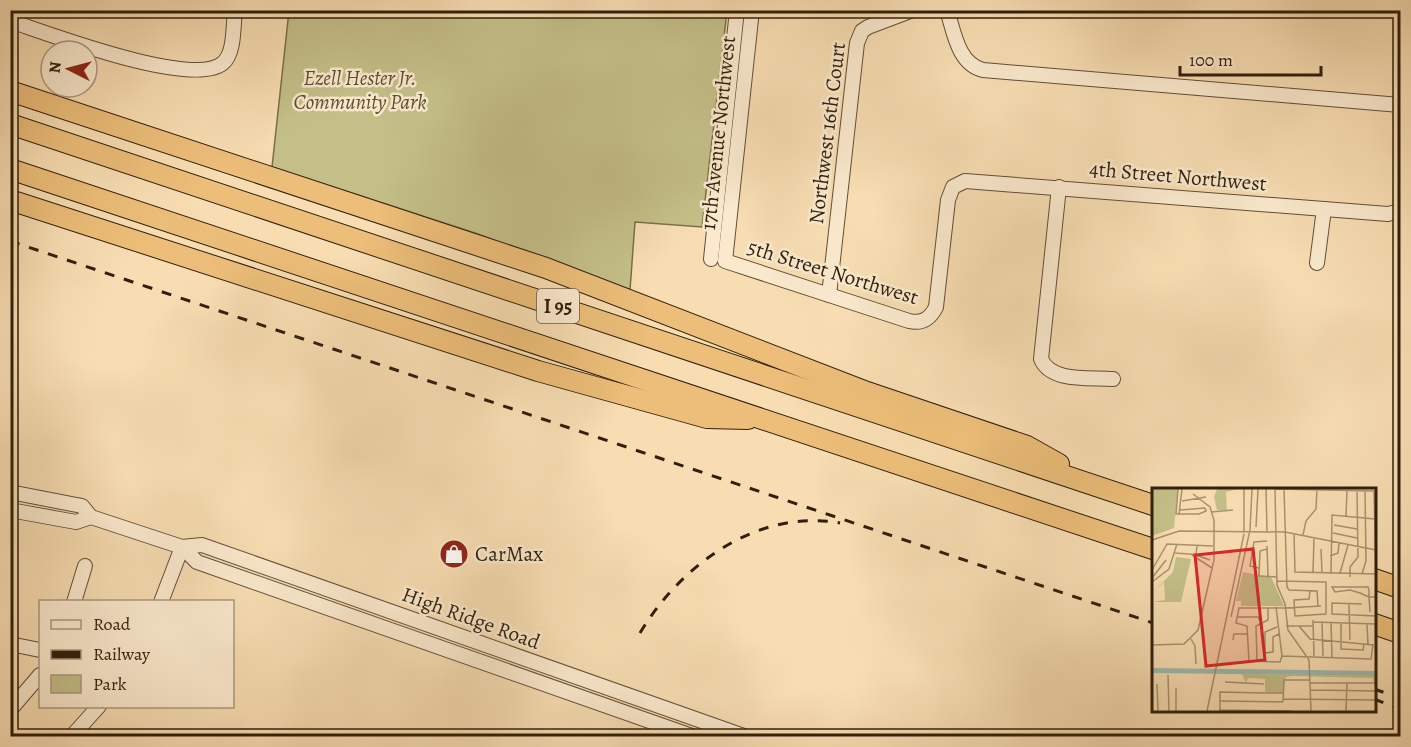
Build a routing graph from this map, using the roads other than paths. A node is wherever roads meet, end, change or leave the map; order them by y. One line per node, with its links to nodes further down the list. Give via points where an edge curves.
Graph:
1 (235, 10): 6 (street, via 230,50 224,62 201,69 141,63)
2 (737, 10): 15 (street, 17th Avenue Northwest)
3 (753, 10): 15 (street, 17th Avenue Northwest)
4 (913, 10): 17 (street, Northwest 16th Court, via 868,27 857,43)
5 (947, 10): 8 (street, via 962,56 976,69)
6 (10, 21)
7 (10, 91): 21 (highway, via 584,282 878,396 1027,446)
8 (1401, 105)
9 (10, 124): 21 (highway, I 95)
10 (10, 169): 20 (highway, I 95)
11 (1059, 187): 13 (street, 4th Street Northwest); 18 (street, 4th Street Northwest, via 972,180 953,187 948,200 936,307); 19 (street, via 1041,359 1054,374)
12 (10, 200): 20 (highway, via 606,391 706,418)
13 (1324, 208): 14 (street, 4th Street Northwest, via 1388,214); 16 (street)
14 (1401, 211)
15 (718, 260): 17 (street, 5th Street Northwest)
16 (1317, 263)
17 (829, 295): 18 (street, 5th Street Northwest, via 915,323)
18 (928, 318)
19 (1113, 379)
20 (770, 420): 27 (highway, I 95)
21 (1106, 489): 23 (highway, I 95)
22 (10, 492): 25 (street, High Ridge Road, via 82,506)
23 (1152, 505)
24 (10, 510): 25 (street, High Ridge Road, via 75,522)
25 (91, 517): 26 (street, High Ridge Road)
26 (182, 547): 30 (street, High Ridge Road, via 202,545); 33 (street); 34 (street, High Ridge Road, via 197,562)
27 (1152, 549)
28 (86, 566): 32 (street)
29 (1375, 579): 31 (highway)
30 (320, 588): 34 (street); 40 (street, High Ridge Road)
31 (1401, 588)
32 (75, 600)
33 (162, 600)
34 (314, 604): 41 (street, High Ridge Road)
35 (1375, 624): 36 (highway)
36 (1401, 633)
37 (10, 644): 38 (street)
38 (39, 650)
39 (39, 676): 43 (street)
40 (600, 685): 41 (street); 46 (street, High Ridge Road)
41 (594, 702): 45 (street, High Ridge Road)
42 (97, 708): 44 (street)
43 (10, 710)
44 (72, 736)
45 (692, 736)
46 (744, 736)

